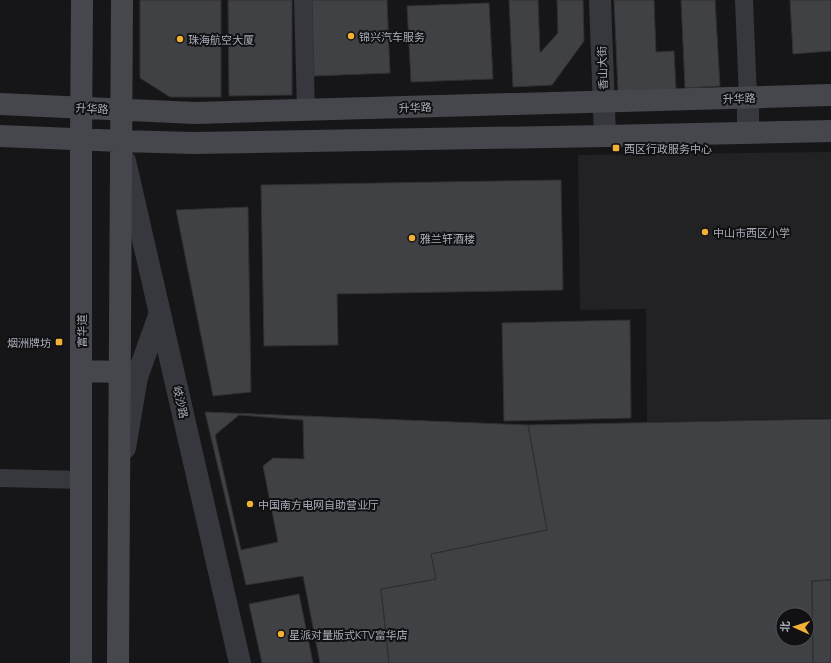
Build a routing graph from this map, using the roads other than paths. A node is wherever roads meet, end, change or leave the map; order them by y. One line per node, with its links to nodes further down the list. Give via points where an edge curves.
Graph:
1 (82, 0): 10 (main road, 富华道)
2 (122, 0): 11 (main road)
3 (303, 0): 12 (street)
4 (600, 0): 8 (street, 香山大街)
5 (744, 0): 7 (street)
6 (831, 95): 7 (main road, 升华路)
7 (748, 98): 8 (main road, 升华路); 14 (street)
8 (603, 102): 12 (main road, 升华路); 16 (street, 香山大街)
9 (0, 104): 10 (main road, 升华路)
10 (81, 108): 11 (main road, 升华路); 17 (main road, 富华道)
11 (121, 110): 12 (main road, 升华路, via 195,113); 18 (main road)
12 (306, 110)
13 (831, 131): 14 (main road)
14 (748, 133): 16 (main road)
15 (0, 136): 17 (main road)
16 (605, 136): 18 (main road, via 193,143)
17 (80, 140): 18 (main road); 20 (main road, 富华道)
18 (121, 141): 19 (street, 岐沙路); 21 (main road)
19 (160, 313): 24 (street, via 137,377); 27 (street, 岐沙路)
20 (81, 371): 21 (main road); 23 (main road, 富华道)
21 (120, 372): 24 (main road)
22 (0, 478): 23 (street)
23 (81, 480): 25 (main road, 富华道)
24 (119, 489): 26 (main road)
25 (81, 663)
26 (118, 663)
27 (240, 663)

